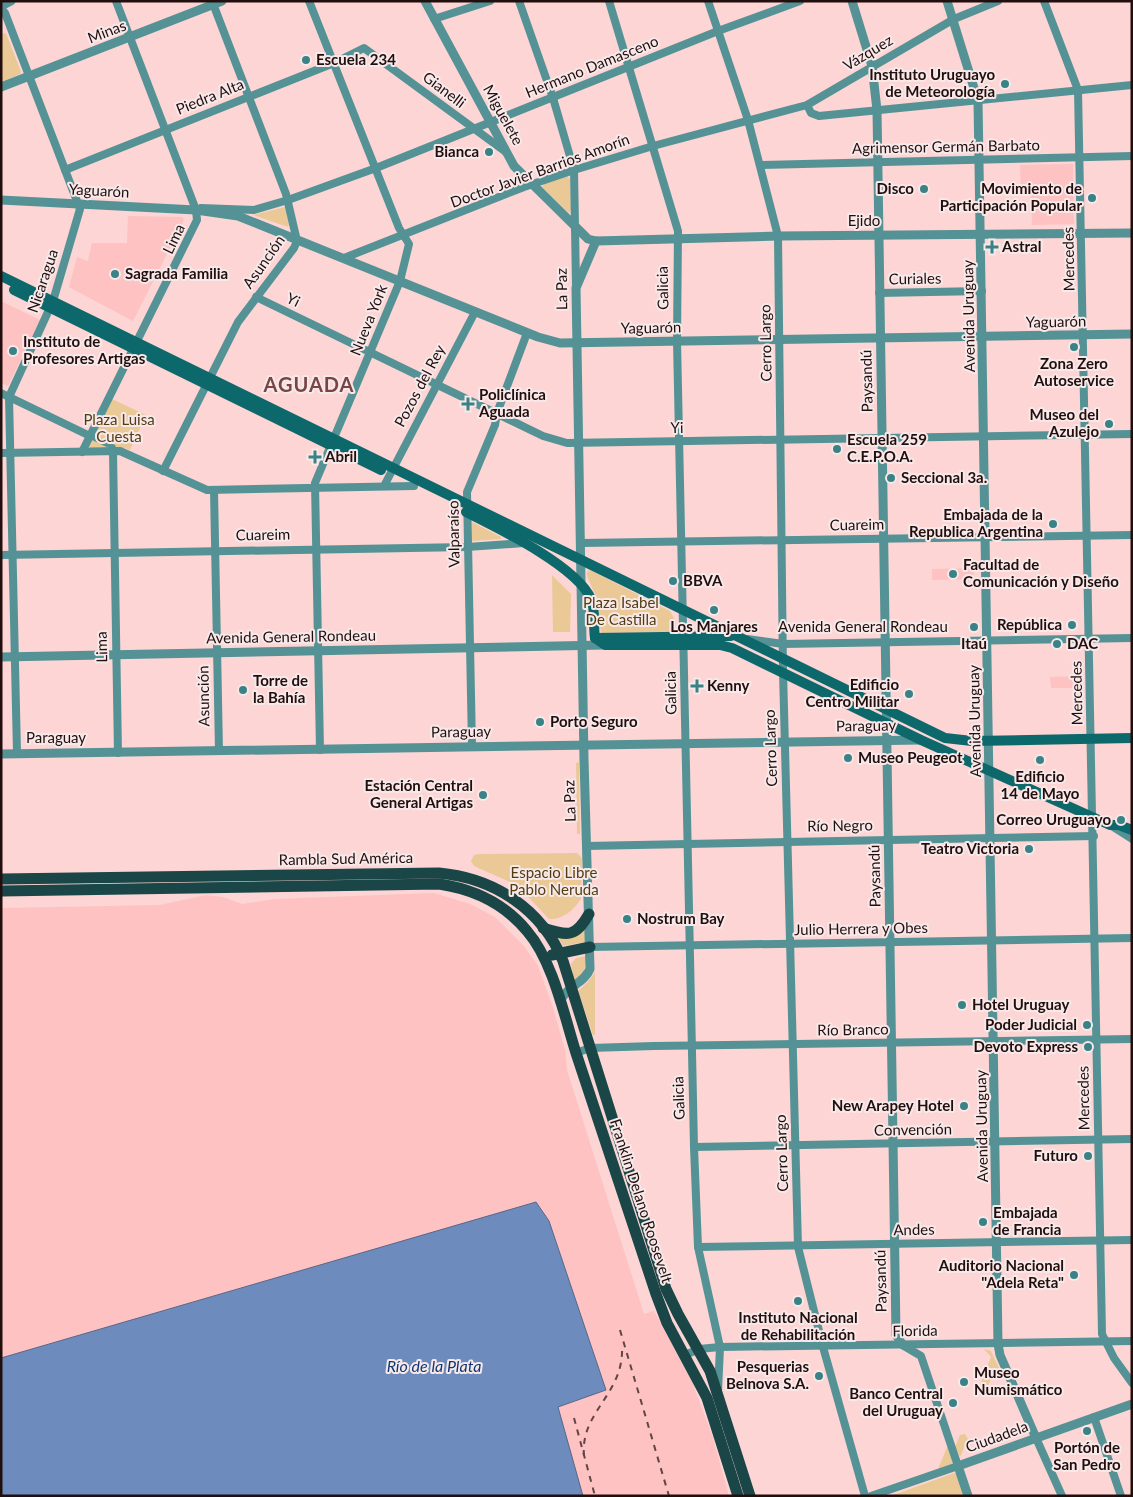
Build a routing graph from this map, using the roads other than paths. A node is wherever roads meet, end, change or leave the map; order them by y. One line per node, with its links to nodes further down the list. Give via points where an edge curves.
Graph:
1 (11, 1): 15 (street)
2 (116, 1): 19 (street, Lima)
3 (309, 1): 21 (street, Nueva York)
4 (424, 1): 16 (street, Miguelete)
5 (490, 1): 16 (street)
6 (519, 1): 29 (street, La Paz)
7 (609, 1): 23 (street, Galicia)
8 (708, 1): 18 (street, Cerro Largo)
9 (800, 1): 18 (street, Hermano Damasceno)
10 (852, 1): 22 (street, Paysandú)
11 (947, 1): 17 (street, Avenida Uruguay)
12 (998, 1): 17 (street, Vázquez)
13 (1044, 1): 27 (street, Mercedes)
14 (216, 2): 19 (street, Minas); 28 (street, Asunción)
15 (1, 7): 24 (street, Nicaragua)
16 (434, 18): 34 (street, Miguelete)
17 (954, 19): 22 (street, Vázquez); 30 (street, Avenida Uruguay)
18 (718, 31): 23 (street, Hermano Damasceno); 33 (street, Cerro Largo)
19 (130, 38): 24 (street, Minas); 36 (street, Lima)
20 (364, 48): 21 (street, Piedra Alta); 35 (street, Gianelli)
21 (334, 63): 28 (street, Piedra Alta); 44 (street, Nueva York)
22 (872, 66): 31 (street, Vázquez); 32 (street, Paysandú)
23 (629, 68): 29 (street, Hermano Damasceno); 37 (street, Galicia)
24 (29, 76): 26 (street, Minas); 45 (street, Nicaragua)
25 (1132, 85): 27 (street)
26 (1, 87)
27 (1078, 90): 30 (street); 40 (street, Mercedes)
28 (248, 97): 36 (street, Piedra Alta); 49 (street, Asunción)
29 (553, 98): 34 (street, Hermano Damasceno); 46 (street, La Paz)
30 (978, 101): 32 (street); 41 (street, Avenida Uruguay)
31 (807, 105): 32 (street, via 812,113 819,116); 33 (street, Vázquez)
32 (877, 110): 42 (street, Paysandú)
33 (748, 120): 37 (street, Doctor Javier Barrios Amorín); 43 (street, Cerro Largo)
34 (491, 122): 35 (street, Hermano Damasceno); 38 (street, Miguelete)
35 (473, 129): 38 (street, Gianelli); 44 (street, Hermano Damasceno)
36 (165, 130): 45 (street, Piedra Alta); 51 (street, Lima)
37 (652, 146): 46 (street, Doctor Javier Barrios Amorín); 61 (street, Galicia, via 678,231)
38 (508, 153): 47 (street, Miguelete, via 514,166)
39 (1132, 156): 40 (street, Agrimensor Germán Barbato)
40 (1080, 158): 41 (street, Agrimensor Germán Barbato); 55 (street, Mercedes)
41 (979, 160): 42 (street, Agrimensor Germán Barbato); 56 (street, Avenida Uruguay)
42 (878, 163): 43 (street, Agrimensor Germán Barbato); 58 (street, Paysandú)
43 (760, 165): 59 (street, Cerro Largo)
44 (376, 168): 49 (street, Hermano Damasceno); 57 (street, Nueva York, via 399,228)
45 (65, 170): 50 (street, Nicaragua)
46 (574, 170): 47 (street, Doctor Javier Barrios Amorín); 53 (street, La Paz)
47 (532, 184): 53 (street, Miguelete); 57 (street, Doctor Javier Barrios Amorín)
48 (1, 200): 50 (street, Yaguarón)
49 (288, 200): 52 (street, Hermano Damasceno); 60 (street, Asunción)
50 (78, 204): 51 (street, Yaguarón); 71 (street, Nicaragua, via 80,214)
51 (196, 210): 52 (street, Yaguarón); 60 (street, Yaguarón, via 238,216); 81 (street, Lima, via 196,225)
52 (254, 210)
53 (576, 228): 62 (street, via 582,236); 67 (street, La Paz)
54 (1132, 232): 55 (street, Ejido)
55 (1082, 233): 56 (street, Ejido); 75 (street, Mercedes)
56 (981, 234): 58 (street, Ejido); 68 (street, Avenida Uruguay)
57 (405, 235): 63 (street, Doctor Javier Barrios Amorín); 65 (street, Nueva York, via 409,244)
58 (878, 235): 59 (street, Ejido); 69 (street, Paysandú)
59 (778, 236): 61 (street, Ejido); 78 (street, Cerro Largo)
60 (296, 238): 63 (street, Yaguarón); 70 (street, Asunción, via 295,246)
61 (677, 240): 62 (street, Ejido); 79 (street, Galicia)
62 (596, 241): 67 (street)
63 (344, 258): 65 (street, Yaguarón)
64 (1, 276): 71 (main road)
65 (400, 281): 72 (street, Yaguarón); 82 (street, Nueva York)
66 (1, 284): 71 (main road)
67 (576, 288): 80 (street, La Paz)
68 (982, 291): 69 (street, Curiales); 76 (street, Avenida Uruguay)
69 (879, 293): 77 (street, Paysandú)
70 (256, 297): 82 (street, Yi); 83 (street, Asunción, via 238,322)
71 (52, 305): 81 (main road); 86 (street, Nicaragua)
72 (475, 312): 73 (street, Yaguarón); 84 (street, Pozos del Rey)
73 (527, 333): 80 (street, Yaguarón, via 550,341); 87 (street, Valparaíso)
74 (1132, 334): 75 (street, Yaguarón)
75 (1084, 335): 76 (street, Yaguarón); 88 (street, Mercedes)
76 (983, 337): 77 (street, Yaguarón); 91 (street, Avenida Uruguay)
77 (880, 338): 78 (street, Yaguarón); 92 (street, Paysandú)
78 (780, 340): 79 (street, Yaguarón); 93 (street, Cerro Largo)
79 (677, 341): 80 (street, Yaguarón); 94 (street, Galicia)
80 (578, 343): 96 (street, La Paz)
81 (135, 346): 83 (main road); 90 (street, Lima)
82 (371, 352): 84 (street, Yi); 95 (street, Nueva York)
83 (207, 381): 95 (main road); 101 (street, Asunción)
84 (437, 384): 87 (street, Yi); 102 (street, Pozos del Rey)
85 (1, 393): 86 (street)
86 (10, 397): 90 (street); 100 (street, Nicaragua)
87 (496, 413): 96 (street, Yi, via 553,440); 107 (street, Valparaíso, via 495,425 468,488)
88 (1086, 434): 89 (street, Yi); 91 (street, Yi); 108 (street, Mercedes)
89 (1132, 434)
90 (90, 436): 97 (street); 98 (street, Lima)
91 (984, 436): 92 (street, Yi); 110 (street, Avenida Uruguay)
92 (882, 438): 93 (street, Yi); 111 (street, Paysandú)
93 (780, 440): 94 (street, Yi); 112 (street, Cerro Largo)
94 (680, 441): 96 (street, Yi); 113 (street, Galicia)
95 (332, 442): 102 (main road); 105 (street, Nueva York, via 316,478)
96 (580, 443): 115 (street, La Paz)
97 (116, 451): 98 (street); 101 (street); 119 (street, Lima)
98 (82, 452): 100 (street)
99 (1, 453): 100 (street)
100 (12, 453): 120 (street, Nicaragua)
101 (163, 471): 106 (street, via 200,488)
102 (391, 471): 103 (street, Pozos del Rey); 104 (main road); 107 (main road)
103 (384, 486): 104 (street); 105 (street)
104 (414, 486): 107 (main road)
105 (315, 488): 106 (street); 117 (street, Nueva York)
106 (214, 490): 118 (street, Asunción)
107 (467, 509): 114 (main road); 116 (street, Valparaíso); 122 (main road)
108 (1087, 535): 109 (street, Cuareim); 110 (street, Cuareim); 130 (street, Mercedes)
109 (1132, 535)
110 (986, 536): 111 (street, Cuareim); 129 (street, Avenida Uruguay)
111 (882, 539): 112 (street, Cuareim); 131 (street, Paysandú)
112 (781, 540): 113 (street, Cuareim); 132 (street, Cerro Largo)
113 (682, 542): 115 (street, Cuareim); 124 (street, Galicia)
114 (524, 543): 116 (street, Cuareim); 123 (main road, via 552,560)
115 (582, 543): 122 (street, La Paz)
116 (467, 547): 117 (street, Cuareim); 135 (street, Valparaíso)
117 (316, 548): 118 (street, Cuareim); 136 (street, Nueva York)
118 (215, 550): 119 (street, Cuareim); 137 (street, Asunción)
119 (114, 552): 120 (street, Cuareim); 138 (street, Lima)
120 (14, 554): 121 (street, Cuareim); 140 (street, Nicaragua)
121 (1, 555)
122 (582, 559): 123 (street, La Paz); 124 (main road)
123 (582, 586): 125 (main road, La Paz, via 592,601); 134 (street, La Paz)
124 (683, 610): 126 (main road); 128 (street, Galicia)
125 (595, 638): 128 (main road, Avenida General Rondeau); 133 (main road); 134 (street, Avenida General Rondeau)
126 (741, 638): 128 (main road, Avenida General Rondeau, via 716,635); 132 (street, Avenida General Rondeau); 141 (main road)
127 (1132, 638): 130 (street, Avenida General Rondeau)
128 (684, 640): 133 (main road, Avenida General Rondeau); 142 (main road, via 732,648); 151 (street, Galicia)
129 (988, 640): 130 (street, Avenida General Rondeau); 131 (street, Avenida General Rondeau); 148 (street, Avenida Uruguay)
130 (1089, 640): 145 (street, Mercedes)
131 (885, 643): 132 (street, Avenida General Rondeau); 143 (street, Paysandú)
132 (783, 644): 141 (street, Cerro Largo)
133 (605, 645): 134 (street, Avenida General Rondeau)
134 (582, 646): 135 (street, Avenida General Rondeau); 152 (street, La Paz)
135 (470, 649): 136 (street, Avenida General Rondeau); 153 (street, Valparaíso)
136 (318, 652): 137 (street, Avenida General Rondeau); 154 (street, Nueva York)
137 (217, 653): 138 (street, Avenida General Rondeau); 155 (street, Asunción)
138 (116, 655): 140 (street, Avenida General Rondeau); 156 (street, Lima)
139 (1, 657): 140 (street, Avenida General Rondeau)
140 (15, 657): 158 (street, Nicaragua)
141 (783, 658): 142 (street, Cerro Largo); 143 (main road)
142 (783, 671): 144 (main road); 150 (street, Cerro Largo)
143 (886, 710): 144 (street, Paysandú); 148 (main road, via 945,738)
144 (886, 722): 147 (main road); 149 (street, Paysandú)
145 (1092, 738): 146 (main road); 148 (main road); 160 (street, Mercedes)
146 (1132, 738)
147 (921, 740): 149 (street, Paraguay); 159 (main road)
148 (989, 740): 159 (street, Avenida Uruguay)
149 (886, 741): 150 (street, Paraguay); 166 (street, Paysandú)
150 (785, 742): 151 (street, Paraguay); 167 (street, Cerro Largo)
151 (686, 743): 152 (street, Paraguay); 168 (street, Galicia)
152 (583, 744): 153 (street, Paraguay); 169 (street, La Paz)
153 (472, 746): 154 (street, Paraguay)
154 (320, 750): 155 (street, Paraguay)
155 (219, 751): 156 (street, Paraguay)
156 (118, 753): 158 (street, Paraguay)
157 (1, 754): 158 (street, Paraguay)
158 (18, 754)
159 (990, 769): 160 (main road); 164 (street, Avenida Uruguay)
160 (1094, 816): 161 (main road); 163 (street, Mercedes)
161 (1110, 825): 162 (main road); 165 (street)
162 (1132, 830)
163 (1094, 836): 164 (street, Río Negro); 176 (street, Mercedes)
164 (991, 838): 166 (street, Río Negro); 177 (street, Avenida Uruguay)
165 (1132, 839)
166 (888, 840): 167 (street, Río Negro); 178 (street, Paysandú)
167 (788, 842): 168 (street, Río Negro); 179 (street, Cerro Largo)
168 (688, 844): 169 (street, Río Negro); 180 (street, Galicia)
169 (586, 846): 173 (street, La Paz)
170 (1, 879): 171 (main road, Rambla Sud América)
171 (256, 881): 172 (main road, Rambla Sud América); 174 (main road, Rambla Sud América, via 456,875 482,882 511,896); 182 (main road, Rambla Sud América, via 457,887 503,908 526,930)
172 (1, 891)
173 (589, 914): 174 (main road, via 572,933 559,934); 181 (street, La Paz)
174 (543, 928): 183 (main road, Rambla Sud América)
175 (1132, 938): 176 (street, Julio Herrera y Obes)
176 (1096, 939): 177 (street, Julio Herrera y Obes); 186 (street, Mercedes)
177 (992, 941): 178 (street, Julio Herrera y Obes); 188 (street, Avenida Uruguay)
178 (890, 942): 179 (street, Julio Herrera y Obes); 189 (street, Paysandú)
179 (790, 944): 180 (street, Julio Herrera y Obes); 190 (street, Cerro Largo)
180 (689, 945): 181 (street, Julio Herrera y Obes); 191 (street, Galicia)
181 (590, 947): 183 (main road); 184 (street, La Paz, via 590,969)
182 (541, 951): 183 (main road); 185 (main road, Rambla Sud América)
183 (560, 954): 184 (main road, Rambla Sud América)
184 (571, 987): 185 (street, La Paz); 192 (main road, Rambla Sud América)
185 (560, 1002): 193 (main road, Rambla Sud América)
186 (1097, 1039): 187 (street, Río Branco); 188 (street, Río Branco); 194 (street, Mercedes)
187 (1132, 1039)
188 (994, 1042): 189 (street, Río Branco); 196 (street, Avenida Uruguay)
189 (891, 1043): 190 (street, Río Branco); 197 (street, Paysandú)
190 (793, 1044): 191 (street, Río Branco); 198 (street, Cerro Largo)
191 (691, 1046): 192 (street, Río Branco); 199 (street, Galicia)
192 (590, 1048): 193 (street, Río Branco); 212 (main road, Franklin Delano Roosevelt, via 666,1289)
193 (576, 1052): 213 (main road, Franklin Delano Roosevelt, via 656,1294 667,1323)
194 (1099, 1140): 195 (street, Convención); 196 (street, Convención); 201 (street, Mercedes)
195 (1132, 1140)
196 (996, 1142): 197 (street, Convención); 202 (street, Avenida Uruguay)
197 (893, 1144): 198 (street, Convención); 203 (street, Paysandú)
198 (796, 1146): 199 (street, Convención); 204 (street, Cerro Largo)
199 (694, 1147): 205 (street, Galicia)
200 (1132, 1240): 201 (street, Andes)
201 (1100, 1241): 202 (street, Andes); 206 (street, Mercedes)
202 (998, 1242): 203 (street, Andes); 208 (street, Avenida Uruguay)
203 (894, 1244): 204 (street, Andes); 209 (street, Paysandú, via 896,1335)
204 (798, 1247): 205 (street, Andes); 211 (street, Cerro Largo)
205 (698, 1248): 210 (street, Galicia)
206 (1104, 1341): 207 (street, Florida); 208 (street, Florida); 214 (street)
207 (1132, 1341)
208 (998, 1344): 209 (street, Florida); 218 (street, Avenida Uruguay)
209 (903, 1345): 211 (street, Florida); 219 (street, via 921,1356)
210 (720, 1347): 211 (street, Florida); 212 (street, Florida); 215 (street, Galicia)
211 (823, 1347): 222 (street, Cerro Largo)
212 (699, 1349): 213 (street); 215 (main road, Franklin Delano Roosevelt)
213 (686, 1355): 220 (main road, Franklin Delano Roosevelt, via 707,1398)
214 (1132, 1383)
215 (718, 1392): 221 (main road, Franklin Delano Roosevelt)
216 (1132, 1404): 217 (street, Ciudadela)
217 (1094, 1417): 218 (street, Ciudadela); 226 (street)
218 (1036, 1438): 219 (street, Ciudadela); 225 (street)
219 (958, 1466): 223 (street, Ciudadela); 224 (street)
220 (738, 1496)
221 (750, 1496)
222 (865, 1496)
223 (871, 1496)
224 (968, 1496)
225 (1062, 1496)
226 (1121, 1496)

